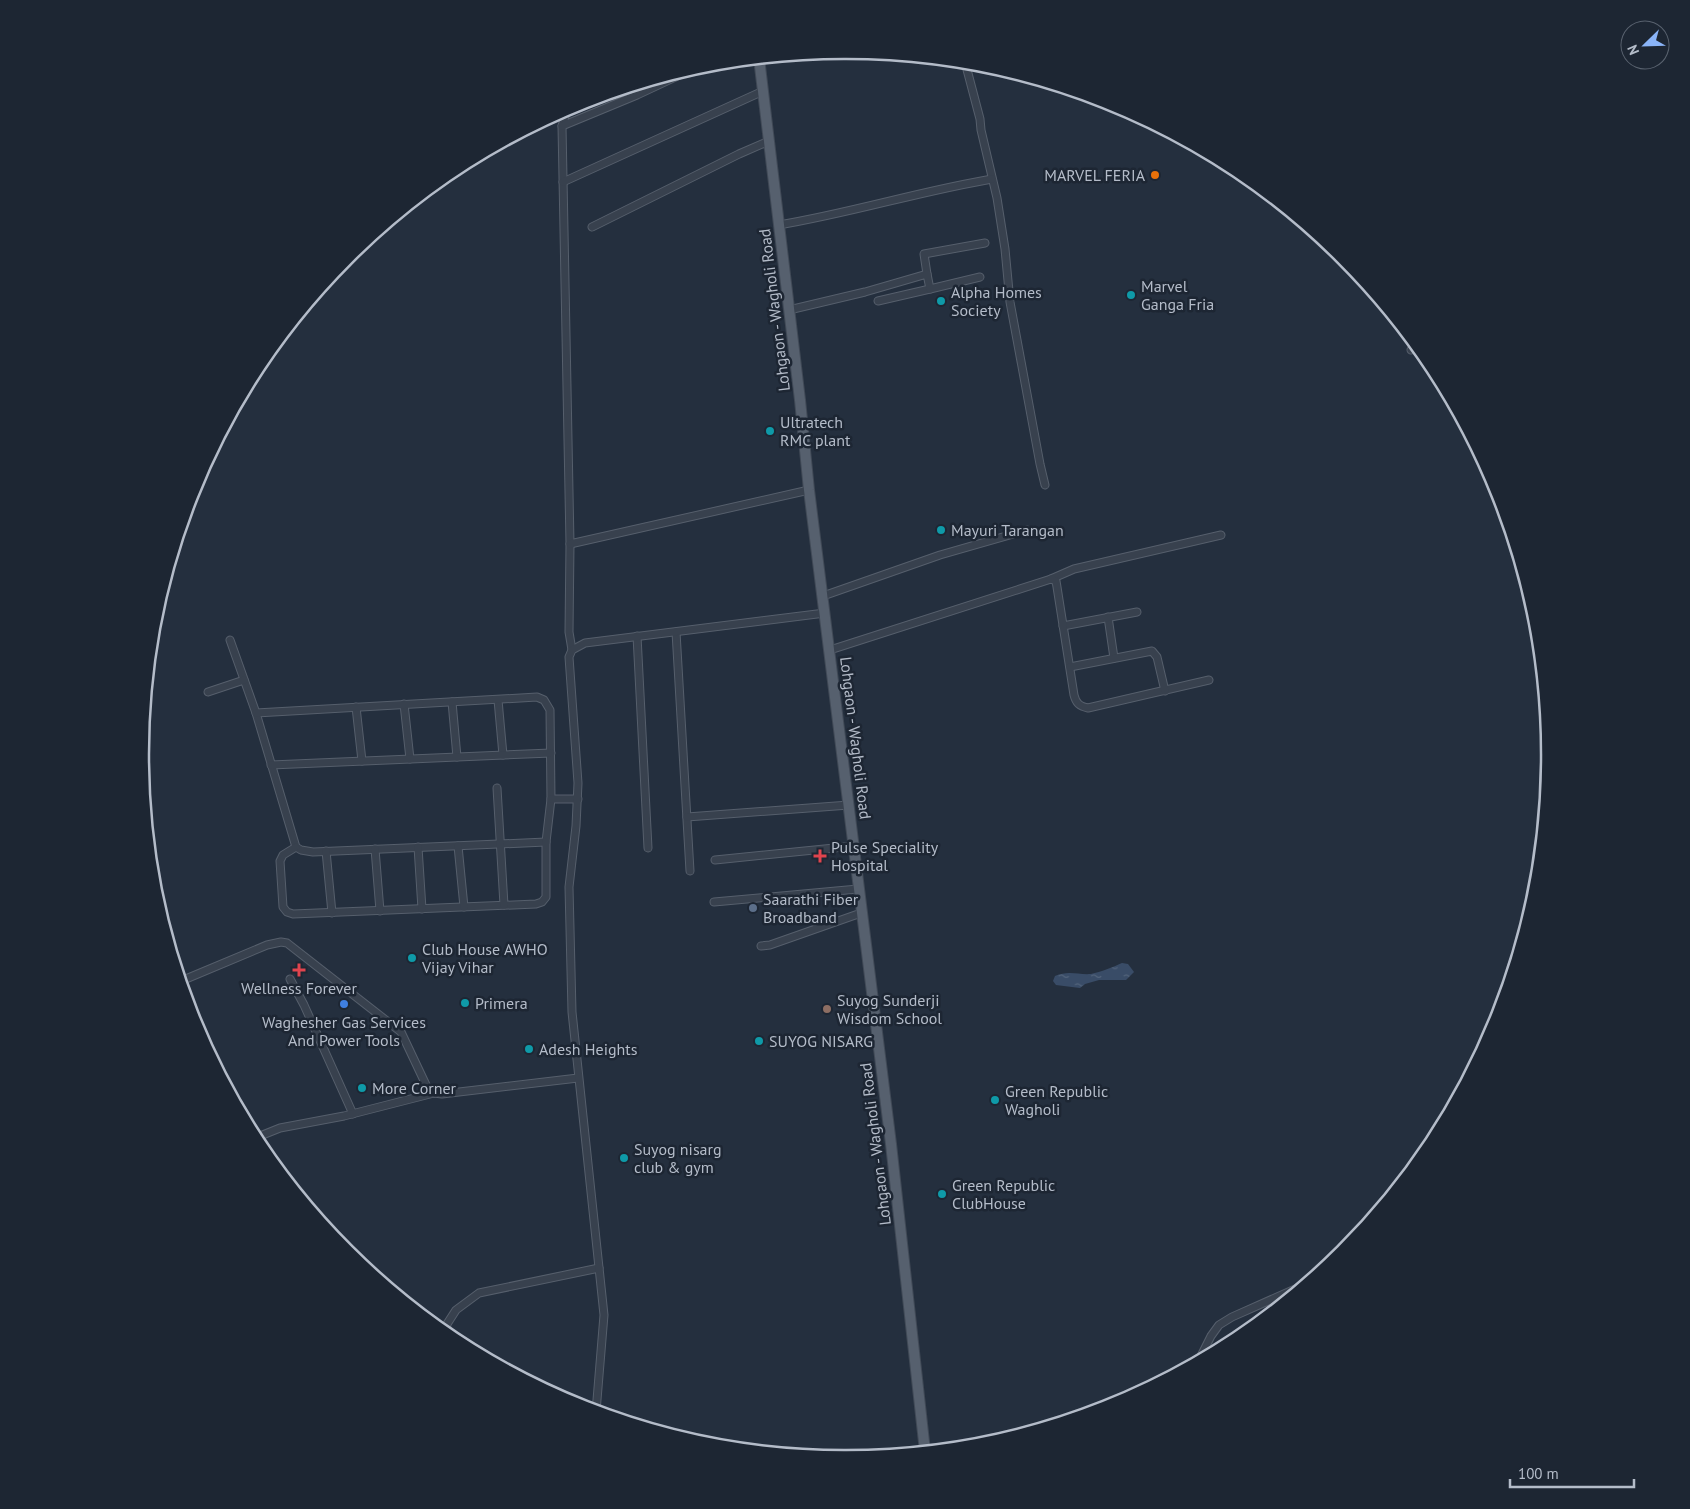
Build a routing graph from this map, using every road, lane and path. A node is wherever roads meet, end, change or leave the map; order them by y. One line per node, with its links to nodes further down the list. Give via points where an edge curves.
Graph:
1 (760, 64): 4 (main road, Lohgaon - Wagholi Road)
2 (967, 70): 8 (street)
3 (666, 82): 6 (street)
4 (763, 91): 7 (main road, Lohgaon - Wagholi Road); 9 (street)
5 (564, 119): 6 (street)
6 (562, 126): 9 (street)
7 (769, 140): 10 (main road, Lohgaon - Wagholi Road); 11 (street)
8 (992, 179): 10 (street); 18 (street, via 1005,249 1010,302)
9 (563, 182): 22 (street)
10 (779, 225): 17 (main road, Lohgaon - Wagholi Road)
11 (592, 227)
12 (985, 243): 13 (street, via 924,254)
13 (926, 274): 15 (street); 17 (street)
14 (980, 277): 15 (street)
15 (930, 289): 16 (street)
16 (878, 301)
17 (789, 310): 19 (main road, Lohgaon - Wagholi Road)
18 (1045, 485)
19 (809, 490): 22 (street); 24 (main road, Lohgaon - Wagholi Road)
20 (1027, 530): 24 (street, via 940,555)
21 (1221, 535): 23 (street, via 1074,569)
22 (570, 544): 32 (street, via 569,632)
23 (1051, 579): 28 (street, via 1058,587); 33 (street)
24 (823, 596): 26 (main road, Lohgaon - Wagholi Road)
25 (1136, 612): 27 (street)
26 (825, 614): 29 (street); 33 (main road, Lohgaon - Wagholi Road)
27 (1108, 617): 28 (street); 34 (street)
28 (1063, 626): 35 (street)
29 (676, 632): 30 (street); 55 (street)
30 (637, 636): 32 (street, via 585,643); 62 (street)
31 (230, 640): 36 (street)
32 (572, 650): 53 (street, via 569,657)
33 (830, 650): 54 (main road, Lohgaon - Wagholi Road)
34 (1114, 658): 35 (street); 38 (street, via 1155,653)
35 (1070, 667): 38 (street, via 1074,695 1081,707)
36 (244, 680): 39 (street); 44 (street)
37 (1209, 680): 38 (street)
38 (1164, 691)
39 (208, 692)
40 (498, 700): 41 (street); 45 (street, via 544,700 550,710); 46 (street)
41 (452, 702): 42 (street); 47 (street)
42 (404, 704): 43 (street); 48 (street)
43 (356, 707): 44 (street); 49 (street)
44 (256, 713): 50 (street)
45 (550, 753): 46 (street); 52 (street)
46 (503, 755): 47 (street)
47 (457, 757): 48 (street)
48 (410, 759): 49 (street)
49 (362, 761): 50 (street)
50 (271, 765): 60 (street)
51 (497, 788): 57 (street)
52 (551, 799): 53 (street); 56 (street)
53 (578, 799): 78 (street, via 569,887 572,1012)
54 (849, 805): 55 (street); 59 (main road, Lohgaon - Wagholi Road)
55 (687, 817): 66 (street)
56 (546, 842): 57 (street); 69 (street, via 546,898 536,904)
57 (500, 844): 58 (street); 69 (street)
58 (458, 846): 61 (street); 70 (street)
59 (854, 846): 65 (street); 67 (main road, Lohgaon - Wagholi Road)
60 (296, 847): 64 (street); 73 (street, via 283,855 280,861 284,907 293,914)
61 (418, 847): 63 (street); 71 (street)
62 (648, 848)
63 (375, 849): 64 (street); 72 (street)
64 (326, 851): 73 (street)
65 (715, 860)
66 (690, 871)
67 (858, 889): 68 (street); 74 (main road, Lohgaon - Wagholi Road)
68 (714, 902)
69 (504, 905): 70 (street)
70 (464, 907): 71 (street)
71 (422, 909): 72 (street)
72 (380, 911): 73 (street)
73 (332, 913)
74 (861, 913): 75 (street); 87 (main road, Lohgaon - Wagholi Road)
75 (761, 946)
76 (186, 979): 79 (street, via 267,946 287,943 401,1032 427,1087)
77 (290, 979): 80 (street)
78 (578, 1078): 79 (street); 82 (street)
79 (434, 1093): 80 (street)
80 (353, 1114): 81 (street, via 280,1128)
81 (263, 1135)
82 (599, 1268): 84 (street, via 479,1293 456,1310); 86 (street, via 604,1315)
83 (1284, 1294): 85 (street, via 1219,1325)
84 (447, 1325)
85 (1205, 1350)
86 (597, 1404)
87 (924, 1445)

